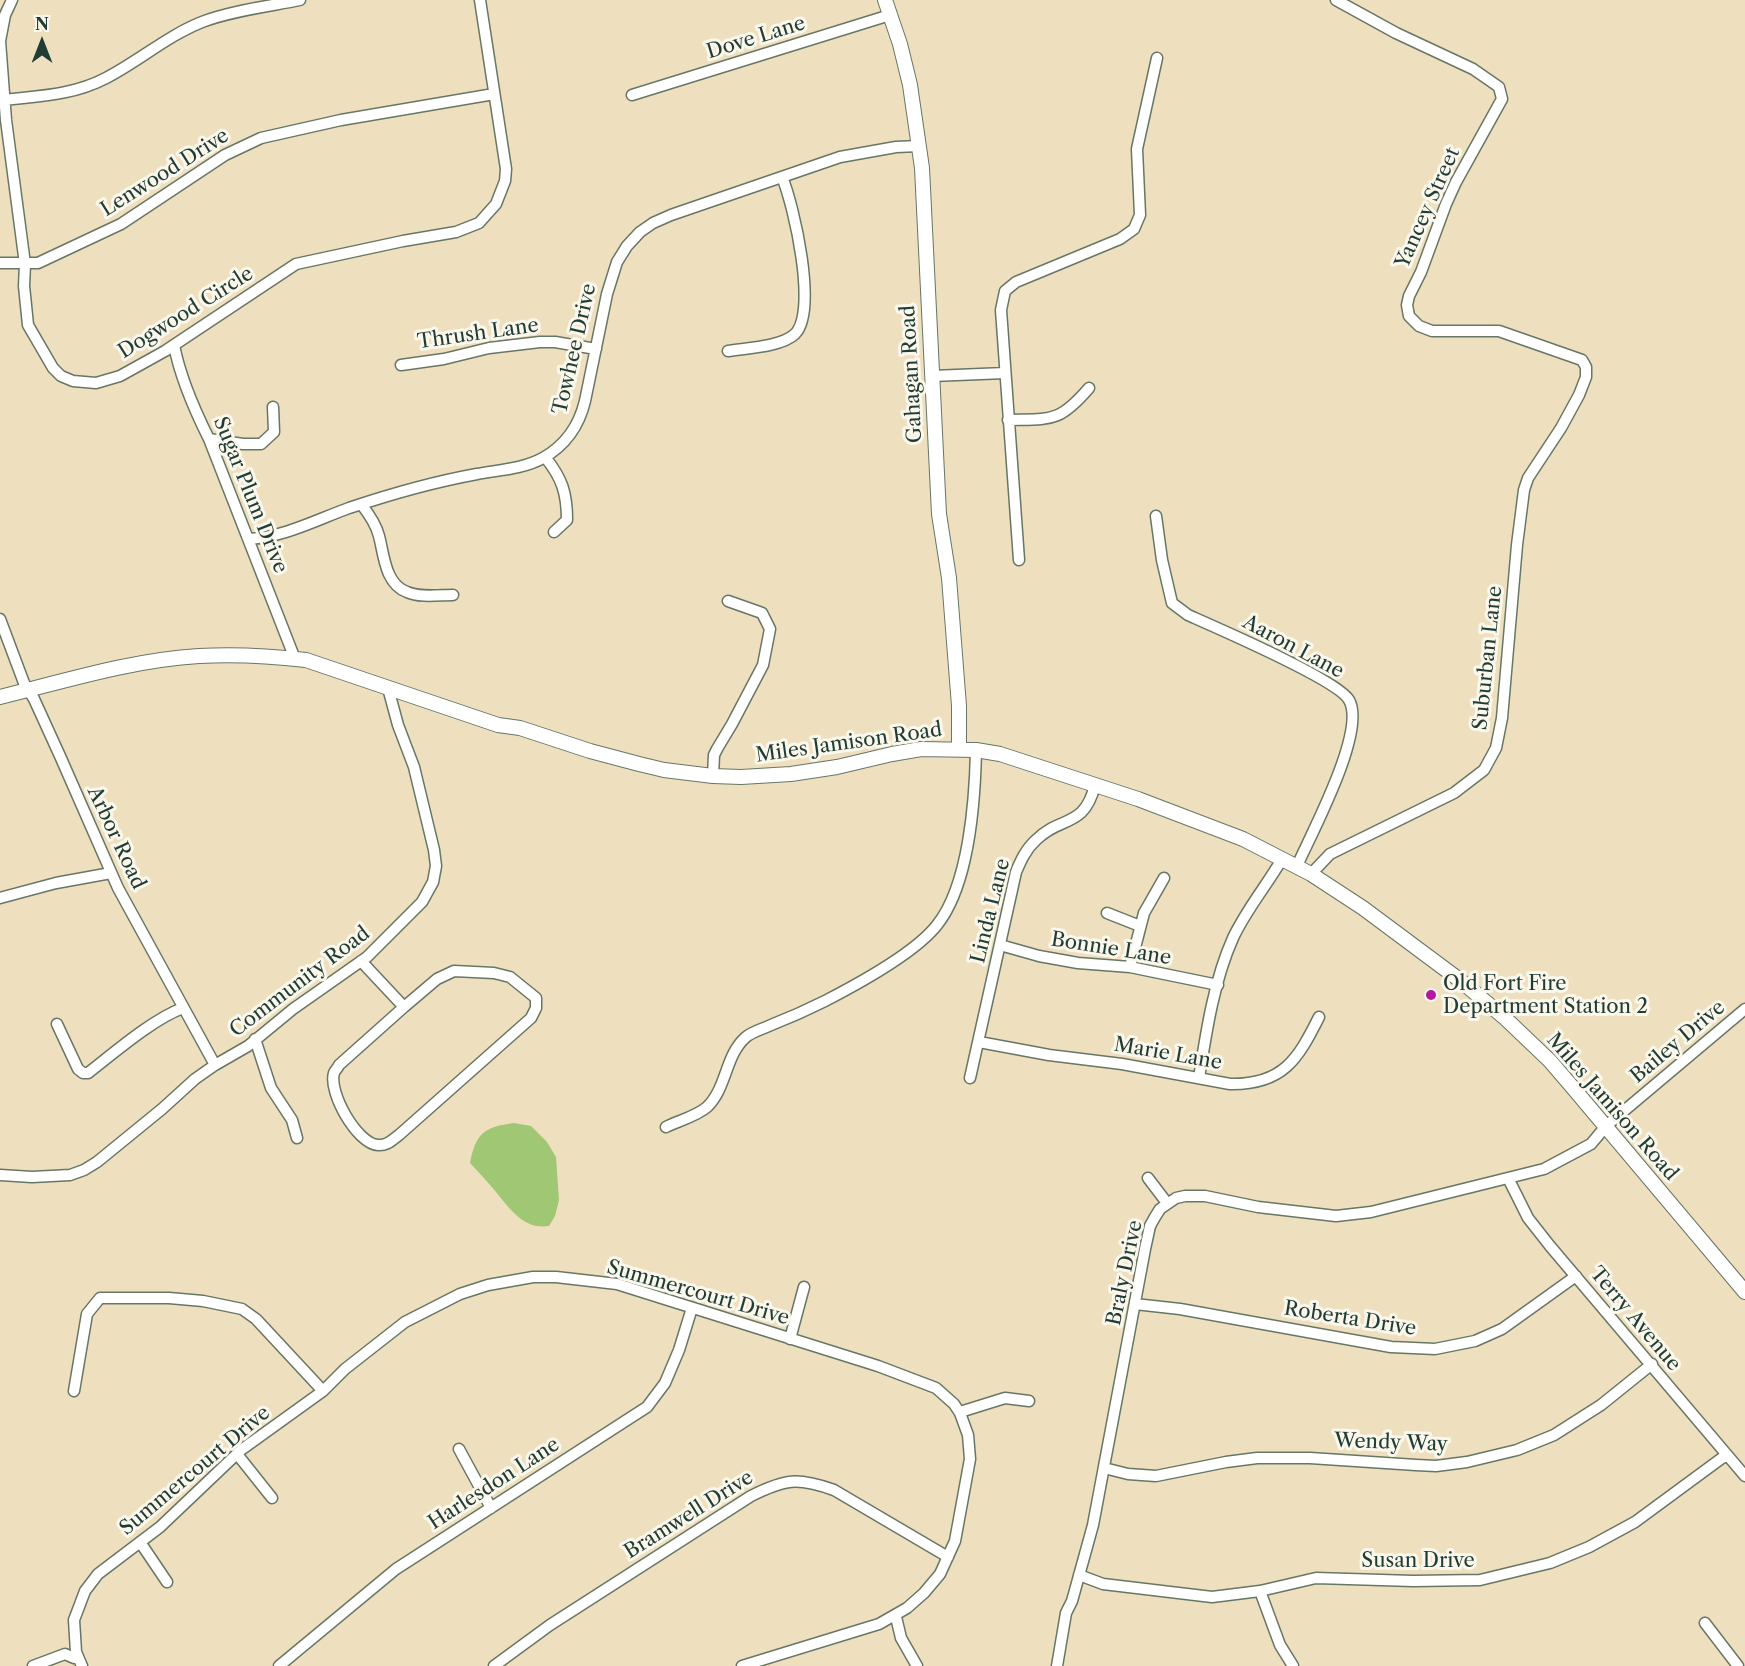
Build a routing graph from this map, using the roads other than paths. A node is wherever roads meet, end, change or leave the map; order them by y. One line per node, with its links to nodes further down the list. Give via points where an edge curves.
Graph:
1 (12, 0): 6 (street, Dogwood Circle)
2 (300, 0): 11 (street, via 202,22 84,88)
3 (480, 0): 9 (street, Dogwood Circle)
4 (885, 0): 7 (main road, Gahagan Road)
5 (1336, 0): 23 (street, Yancey Street, via 1473,69 1502,92 1502,99 1446,204 1409,296 1409,316 1432,331 1499,331 1582,360 1586,377)
6 (3, 10): 11 (street, Dogwood Circle, via 0,40)
7 (890, 15): 10 (street, Dove Lane); 12 (main road, Gahagan Road, via 907,72)
8 (1157, 58): 20 (street, via 1137,149 1138,222 1120,239 1010,285 1002,302)
9 (494, 94): 15 (street, Lenwood Drive, via 341,120 248,143 225,154 121,224 38,263); 16 (street, Dogwood Circle, via 504,146 505,181 496,204 479,223 456,232 296,264)
10 (632, 95)
11 (4, 100): 15 (street, Dogwood Circle)
12 (919, 146): 13 (street, Towhee Drive, via 840,157); 21 (main road, Gahagan Road)
13 (782, 177): 17 (street, Towhee Drive, via 671,214 640,232 622,252 611,277); 18 (street, via 801,245 802,323 783,342)
14 (0, 263): 15 (street, Lenwood Drive)
15 (25, 264): 16 (street, Dogwood Circle, via 28,326 61,376 84,383 107,381)
16 (174, 345): 26 (street, Sugar Plum Drive, via 184,381)
17 (596, 350): 19 (street, Thrush Lane, via 540,342); 27 (street, Towhee Drive, via 577,424 566,441)
18 (728, 351)
19 (401, 365)
20 (1005, 373): 21 (street); 25 (street)
21 (932, 376): 40 (main road, Gahagan Road, via 939,514 949,578)
22 (1089, 388): 25 (street, via 1056,418)
23 (1579, 395): 47 (street, Suburban Lane, via 1524,490 1502,718 1488,763 1454,793 1330,854)
24 (273, 407): 26 (street, via 274,432 261,444)
25 (1008, 420): 32 (street)
26 (209, 439): 31 (street, Sugar Plum Drive)
27 (545, 457): 28 (street, Towhee Drive); 30 (street, via 566,491 567,520)
28 (361, 504): 31 (street, Towhee Drive, via 270,538); 33 (street, via 374,522 392,580 407,592)
29 (1156, 516): 45 (street, Aaron Lane, via 1172,603 1188,615 1327,682 1349,699 1354,720 1350,738 1338,775)
30 (554, 532)
31 (249, 539): 36 (street, Sugar Plum Drive)
32 (1019, 560)
33 (453, 595)
34 (728, 600): 42 (street, via 762,614 770,636 763,665 714,755)
35 (0, 619): 38 (street, Arbor Road)
36 (296, 659): 37 (main road, Miles Jamison Road); 38 (main road, Miles Jamison Road, via 177,658)
37 (388, 688): 42 (main road, Miles Jamison Road, via 590,751 664,770); 53 (street, Community Road, via 420,786 436,866 430,890 422,902)
38 (28, 690): 39 (main road, Miles Jamison Road); 46 (street, Arbor Road)
39 (0, 697)
40 (960, 749): 41 (main road, Miles Jamison Road); 42 (main road, Miles Jamison Road, via 921,749 791,774)
41 (976, 750): 43 (main road, Miles Jamison Road, via 1000,754); 67 (street, via 964,861 951,902 938,924 853,986 748,1035 736,1048 708,1106)
42 (713, 776)
43 (1095, 786): 44 (main road, Miles Jamison Road, via 1220,829); 52 (street, Linda Lane, via 1092,800 1083,812 1043,834 1024,854 1013,882)
44 (1282, 859): 45 (main road, Miles Jamison Road); 55 (street, via 1235,935)
45 (1297, 866): 47 (main road, Miles Jamison Road)
46 (111, 873): 49 (street); 57 (street, Arbor Road)
47 (1311, 874): 66 (main road, Miles Jamison Road, via 1363,908 1483,999 1550,1061)
48 (1164, 878): 51 (street, via 1145,908)
49 (0, 898)
50 (1107, 913): 51 (street)
51 (1140, 926): 54 (street)
52 (1000, 945): 54 (street, Bonnie Lane, via 1078,963); 62 (street, Linda Lane)
53 (361, 961): 56 (street); 61 (street, Community Road)
54 (1130, 967): 55 (street, Bonnie Lane)
55 (1218, 985): 65 (street)
56 (404, 1007): 56 (street, via 437,979 454,971 510,976 536,998 531,1018 399,1135 380,1146 369,1143 350,1123 335,1090 334,1073)
57 (183, 1008): 60 (street, via 88,1073 78,1069); 63 (street, Arbor Road)
58 (1745, 1009): 66 (street, Bailey Drive)
59 (1319, 1017): 65 (street, Marie Lane, via 1299,1055 1273,1077 1248,1084)
60 (57, 1024)
61 (255, 1039): 63 (street, Community Road); 68 (street, via 271,1088 292,1120)
62 (979, 1042): 64 (street, Linda Lane); 65 (street, Marie Lane)
63 (215, 1065): 69 (street, Community Road, via 84,1170 48,1176)
64 (970, 1078)
65 (1199, 1078)
66 (1606, 1126): 71 (street, Braly Drive, via 1581,1151 1544,1169); 75 (main road, Miles Jamison Road)
67 (666, 1127)
68 (297, 1138)
69 (0, 1175)
70 (1148, 1178): 72 (street)
71 (1508, 1178): 72 (street, Braly Drive, via 1348,1216 1302,1214 1195,1195); 73 (street, Terry Avenue, via 1528,1218)
72 (1167, 1203): 76 (street, Braly Drive, via 1150,1227)
73 (1576, 1276): 76 (street, Roberta Drive, via 1502,1329 1475,1341 1435,1349 1391,1347); 79 (street, Terry Avenue)
74 (804, 1287): 78 (street)
75 (1745, 1292)
76 (1136, 1304): 87 (street, Braly Drive)
77 (692, 1308): 78 (street, Summercourt Drive); 81 (street, Summercourt Drive, via 617,1284 556,1277 488,1285 460,1294 405,1322); 90 (street, Harlesdon Lane, via 665,1383 647,1407)
78 (790, 1339): 83 (street, Summercourt Drive, via 925,1383 946,1396)
79 (1652, 1364): 86 (street, Terry Avenue); 87 (street, Wendy Way, via 1554,1435 1517,1450 1467,1462 1436,1466 1257,1458 1156,1476)
80 (74, 1391): 81 (street, via 87,1314 95,1302 100,1298 169,1298 242,1309)
81 (323, 1391): 85 (street, Summercourt Drive)
82 (1029, 1401): 83 (street, via 1005,1398)
83 (960, 1412): 92 (street, Summercourt Drive, via 968,1435 970,1459 955,1541)
84 (459, 1449): 90 (street)
85 (237, 1454): 89 (street); 91 (street, Summercourt Drive, via 189,1502)
86 (1728, 1456): 88 (street, Terry Avenue); 95 (street, Susan Drive, via 1635,1522 1589,1548 1550,1563 1469,1581 1316,1578)
87 (1104, 1468): 93 (street, Braly Drive, via 1094,1525)
88 (1745, 1476)
89 (272, 1498)
90 (491, 1508): 100 (street, Harlesdon Lane, via 396,1569)
91 (140, 1542): 94 (street); 98 (street, Summercourt Drive, via 98,1574 84,1591 74,1620)
92 (948, 1557): 96 (street, Summercourt Drive, via 924,1593); 101 (street, Bramwell Drive, via 834,1490 801,1482 775,1484 550,1625)
93 (1079, 1575): 95 (street, Susan Drive, via 1102,1584 1189,1595 1224,1597); 104 (street, Braly Drive, via 1066,1613)
94 (166, 1582)
95 (1260, 1591): 105 (street, via 1280,1645)
96 (896, 1617): 102 (street); 103 (street, via 901,1638)
97 (1705, 1623): 106 (street)
98 (76, 1662): 99 (street, via 65,1654)
99 (33, 1666)
100 (279, 1666)
101 (494, 1666)
102 (742, 1666)
103 (917, 1666)
104 (1057, 1666)
105 (1293, 1666)
106 (1738, 1666)

